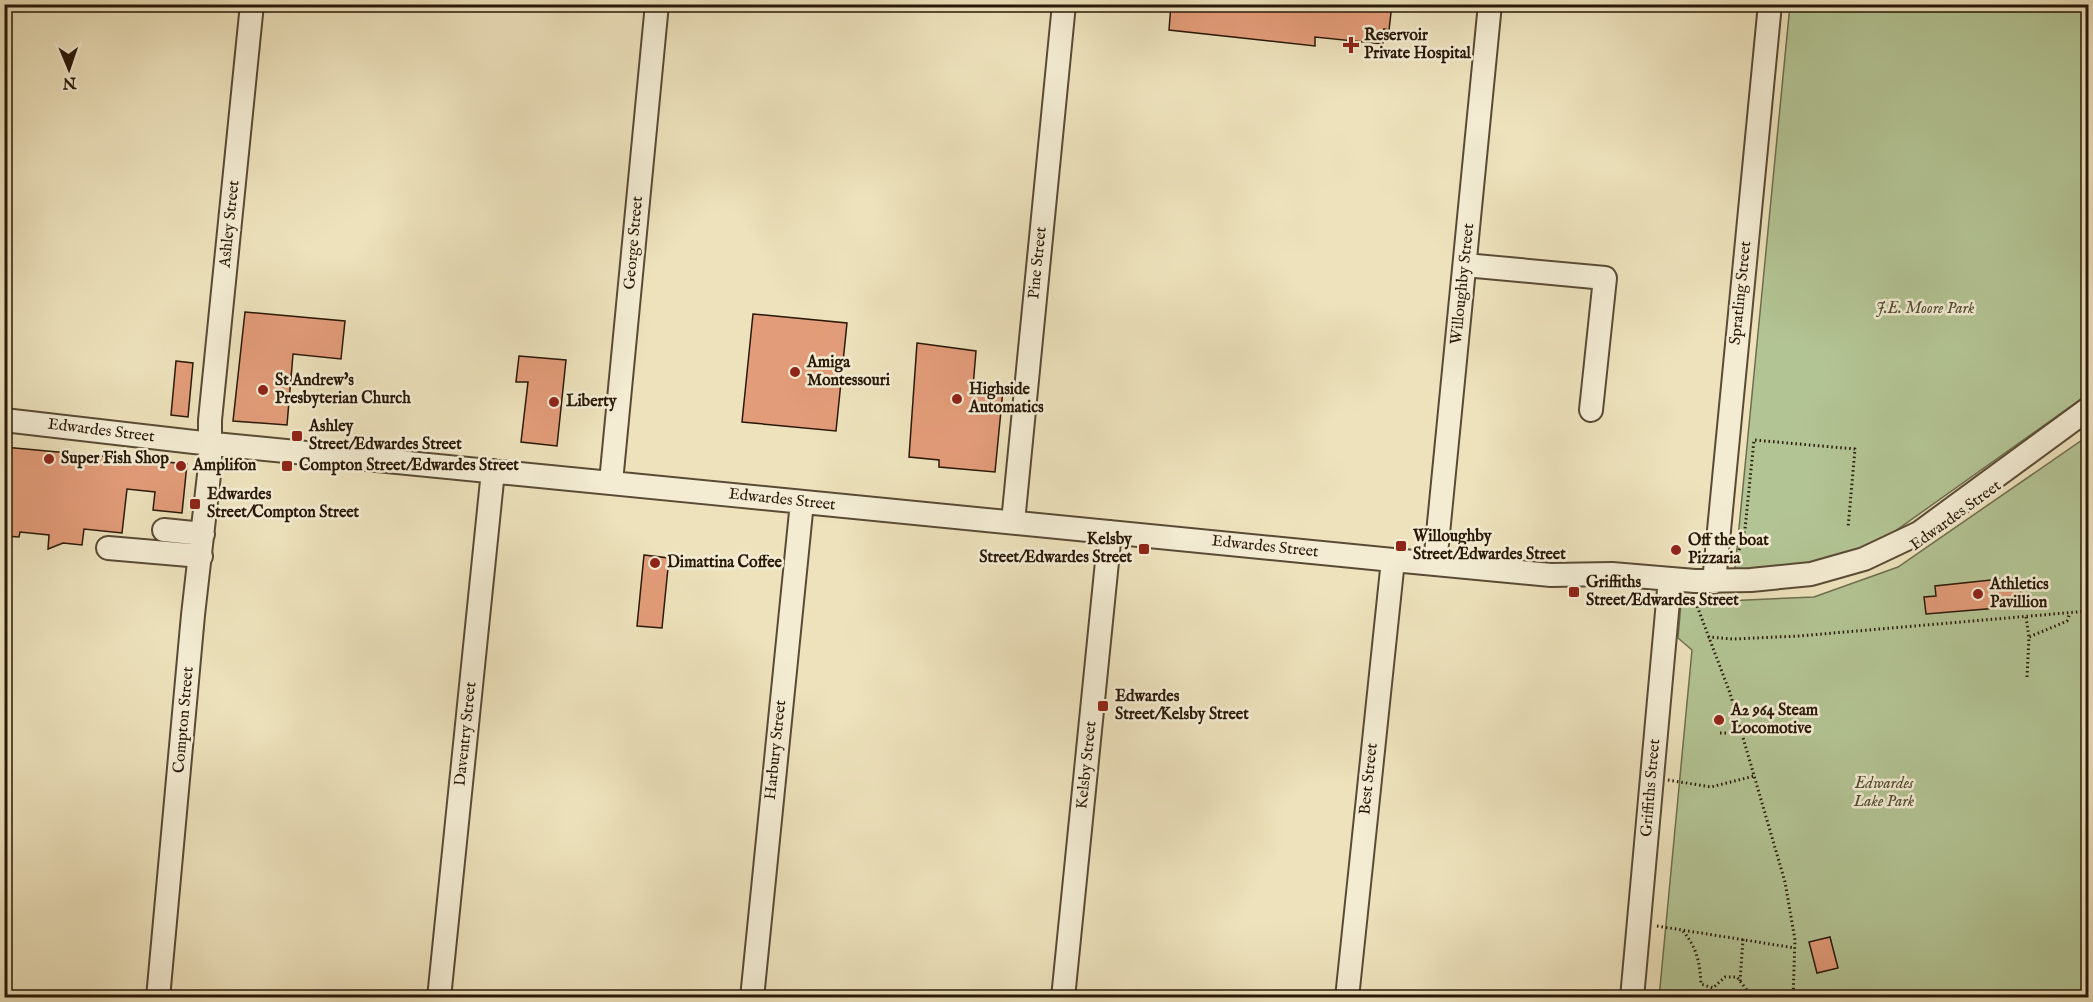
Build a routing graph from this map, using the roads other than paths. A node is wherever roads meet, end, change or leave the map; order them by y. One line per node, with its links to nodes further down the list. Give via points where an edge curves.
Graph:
1 (252, 4): 11 (street, Ashley Street)
2 (657, 4): 13 (street, George Street)
3 (1064, 4): 15 (street, Pine Street)
4 (1490, 4): 6 (street, Willoughby Street)
5 (1770, 4): 23 (street, Spratling Street)
6 (1465, 265): 8 (street, via 1605,278); 22 (street, Willoughby Street)
7 (2088, 409): 10 (street, Edwardes Street)
8 (1591, 410)
9 (4, 420): 11 (street, Edwardes Street)
10 (2056, 434): 23 (street, Edwardes Street, via 1919,533 1864,560 1785,578); 24 (street, Edwardes Street, via 1953,521 1904,553 1872,568 1794,588 1711,594)
11 (209, 444): 12 (street, Edwardes Street); 18 (street, Compton Street)
12 (493, 471): 13 (street, Edwardes Street); 26 (street, Daventry Street)
13 (611, 482): 14 (street, Edwardes Street)
14 (802, 502): 15 (street, Edwardes Street); 27 (street, Harbury Street)
15 (1013, 522): 17 (street, Edwardes Street)
16 (164, 530): 18 (street)
17 (1110, 532): 21 (street, Edwardes Street); 28 (street, Kelsby Street)
18 (203, 534): 20 (street, Compton Street)
19 (108, 548): 20 (street)
20 (201, 556): 25 (street, Compton Street)
21 (1392, 560): 22 (street, Edwardes Street); 29 (street, Best Street)
22 (1436, 564): 24 (street, Edwardes Street)
23 (1714, 582): 24 (street, Edwardes Street)
24 (1670, 586): 30 (street, Griffiths Street)
25 (158, 998)
26 (439, 998)
27 (752, 998)
28 (1063, 998)
29 (1347, 998)
30 (1632, 998)

